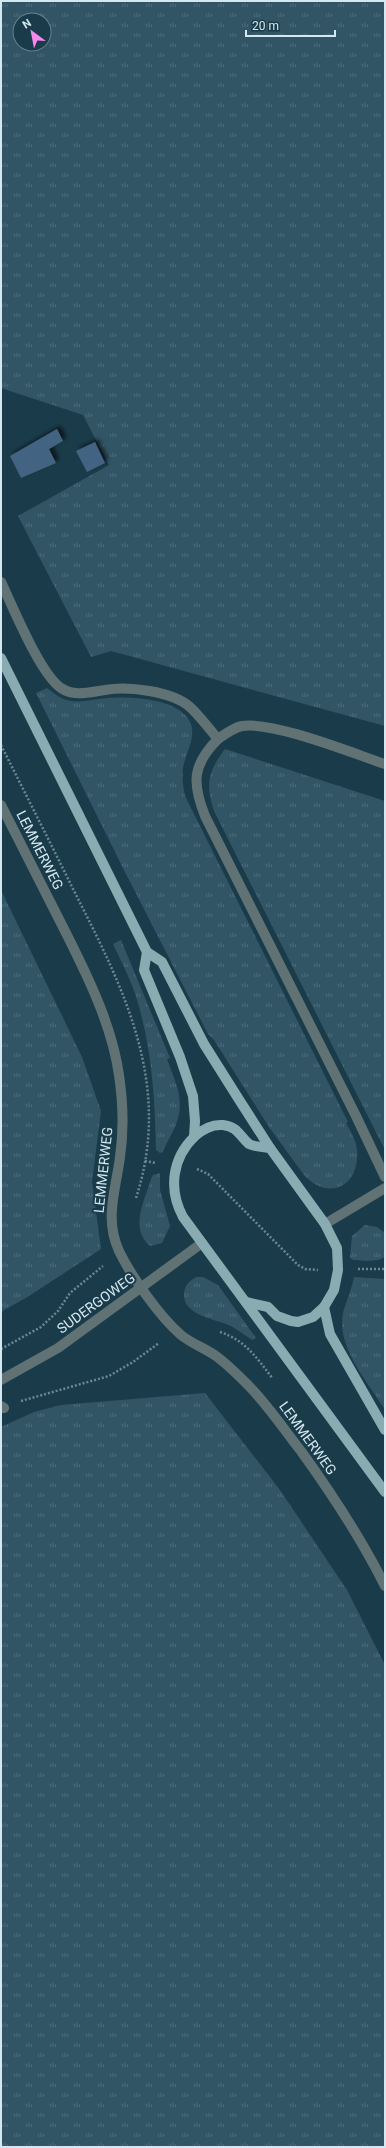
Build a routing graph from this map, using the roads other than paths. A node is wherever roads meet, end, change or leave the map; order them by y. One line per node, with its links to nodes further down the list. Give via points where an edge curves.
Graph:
1 (1, 582): 3 (street, via 47,674 60,688 74,693 119,689 164,694 190,707)
2 (1, 658): 6 (main road)
3 (218, 739): 4 (street, via 235,728 268,727); 9 (street, via 205,754 195,780 204,816)
4 (385, 764)
5 (1, 805): 13 (street, LEMMERWEG, via 89,980 116,1058 123,1119 120,1158 111,1208 113,1230 120,1253)
6 (147, 952): 7 (main road, via 144,970 180,1057 193,1096); 8 (main road, via 162,962 204,1044)
7 (194, 1137): 8 (main road, via 212,1126 229,1126 238,1131 250,1144); 12 (main road, via 177,1161 174,1188 180,1211)
8 (270, 1148): 11 (main road)
9 (385, 1177)
10 (385, 1188): 11 (street)
11 (325, 1224): 15 (main road, via 335,1243 339,1259 334,1290)
12 (202, 1243): 13 (street, SUDERGOWEG); 14 (main road)
13 (142, 1287): 16 (street, SUDERGOWEG, via 58,1348); 19 (street, LEMMERWEG, via 175,1329 232,1369 267,1405 334,1497)
14 (246, 1302): 15 (main road, via 268,1307 277,1316 298,1322 312,1317); 18 (main road)
15 (324, 1307): 17 (main road, via 330,1334)
16 (1, 1380)
17 (385, 1430)
18 (385, 1492)
19 (385, 1586)

